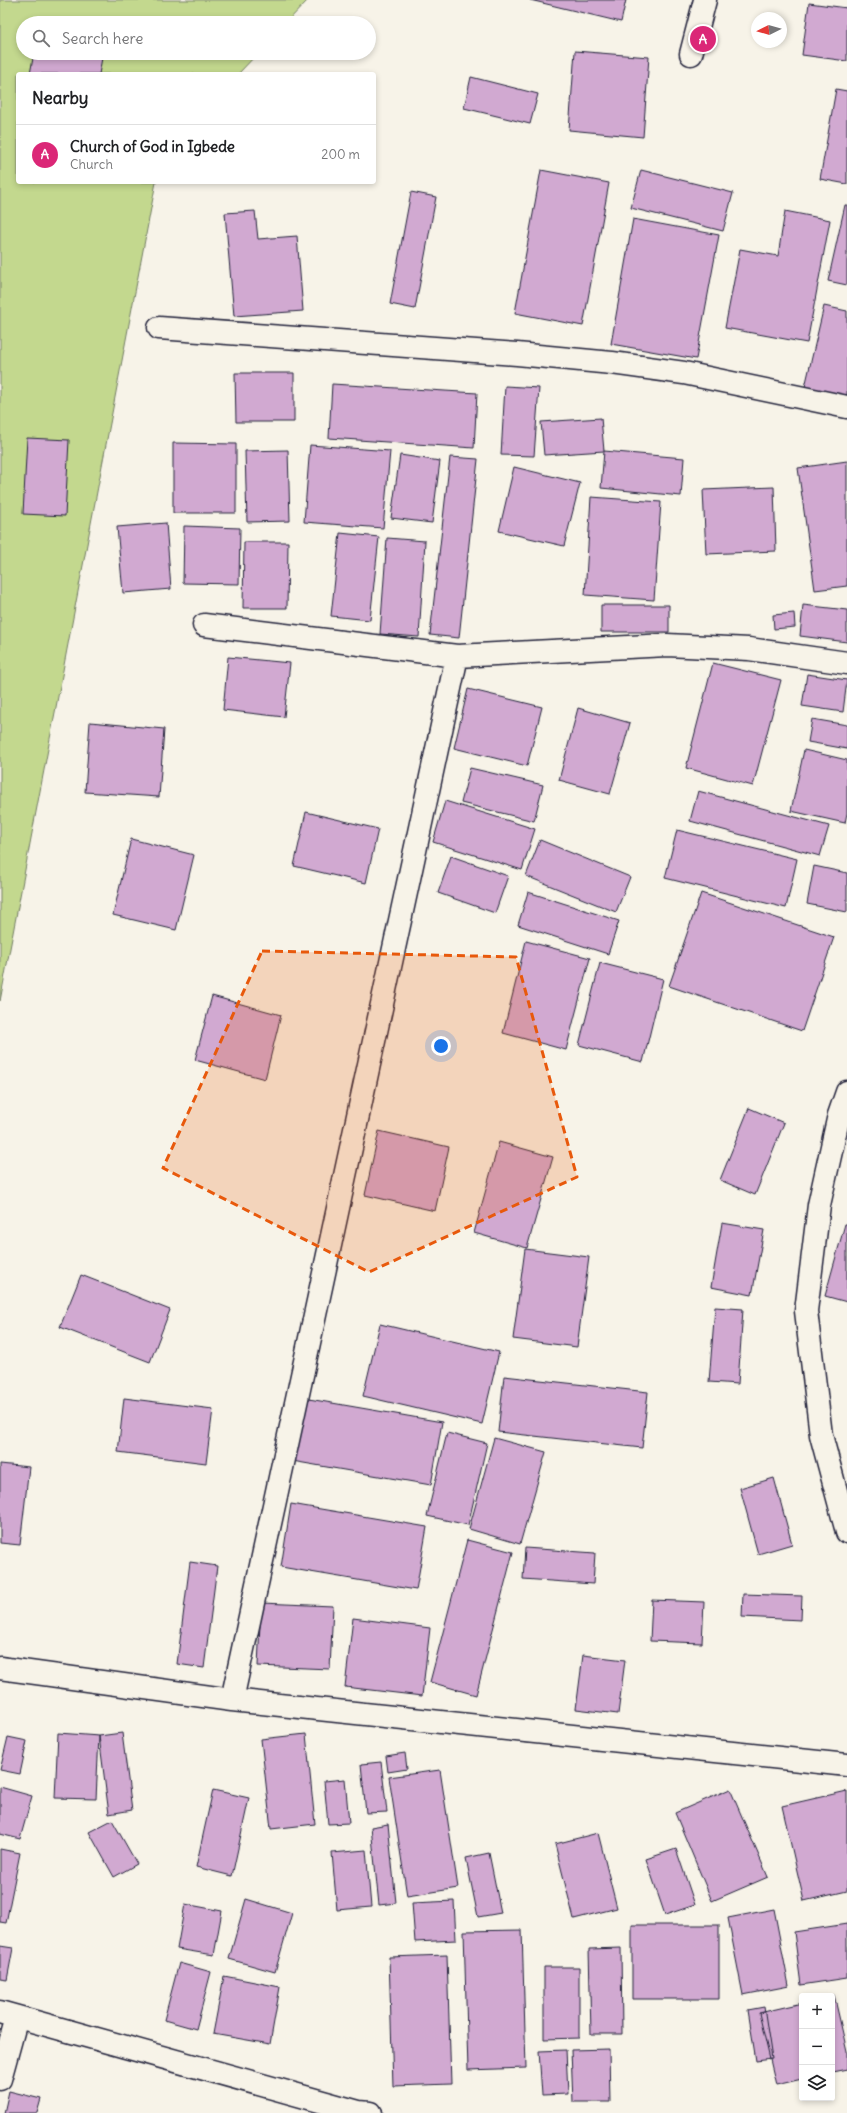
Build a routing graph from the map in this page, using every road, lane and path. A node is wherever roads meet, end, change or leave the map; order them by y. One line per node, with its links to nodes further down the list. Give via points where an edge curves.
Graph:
1 (705, 0): 2 (street)
2 (691, 54)
3 (159, 328): 4 (street, via 612,363 684,373)
4 (847, 407)
5 (204, 625): 6 (street)
6 (457, 656): 7 (street, via 667,646 749,650); 12 (street)
7 (847, 663)
8 (847, 1092): 9 (street)
9 (843, 1116): 10 (street, via 819,1205 806,1311 821,1435)
10 (847, 1532)
11 (0, 1668): 12 (street)
12 (232, 1700): 13 (street)
13 (847, 1765)
14 (8, 2014): 15 (street); 16 (street, via 359,2112)
15 (0, 2079)
16 (372, 2113)

